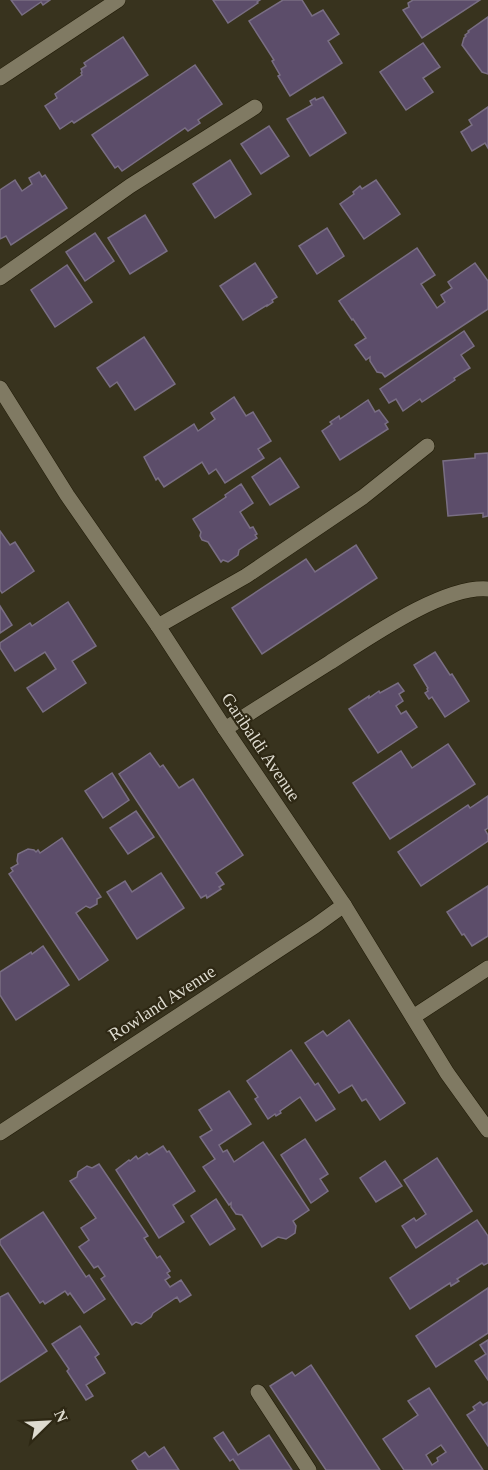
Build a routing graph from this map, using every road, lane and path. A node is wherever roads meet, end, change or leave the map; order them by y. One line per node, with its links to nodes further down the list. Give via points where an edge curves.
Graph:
1 (118, 0): 2 (street)
2 (0, 78)
3 (255, 107): 4 (street, via 130,186)
4 (0, 278)
5 (0, 388): 8 (street, Garibaldi Avenue, via 67,495)
6 (427, 446): 8 (street, via 363,497 246,576)
7 (488, 588): 9 (street, via 440,599 395,621)
8 (158, 626): 9 (street, Garibaldi Avenue)
9 (225, 729): 10 (street, Garibaldi Avenue)
10 (344, 905): 12 (street, Garibaldi Avenue); 14 (street, Rowland Avenue)
11 (488, 968): 12 (street)
12 (413, 1017): 13 (street, Garibaldi Avenue)
13 (488, 1130)
14 (0, 1133)
15 (258, 1392): 16 (street)
16 (309, 1470)

